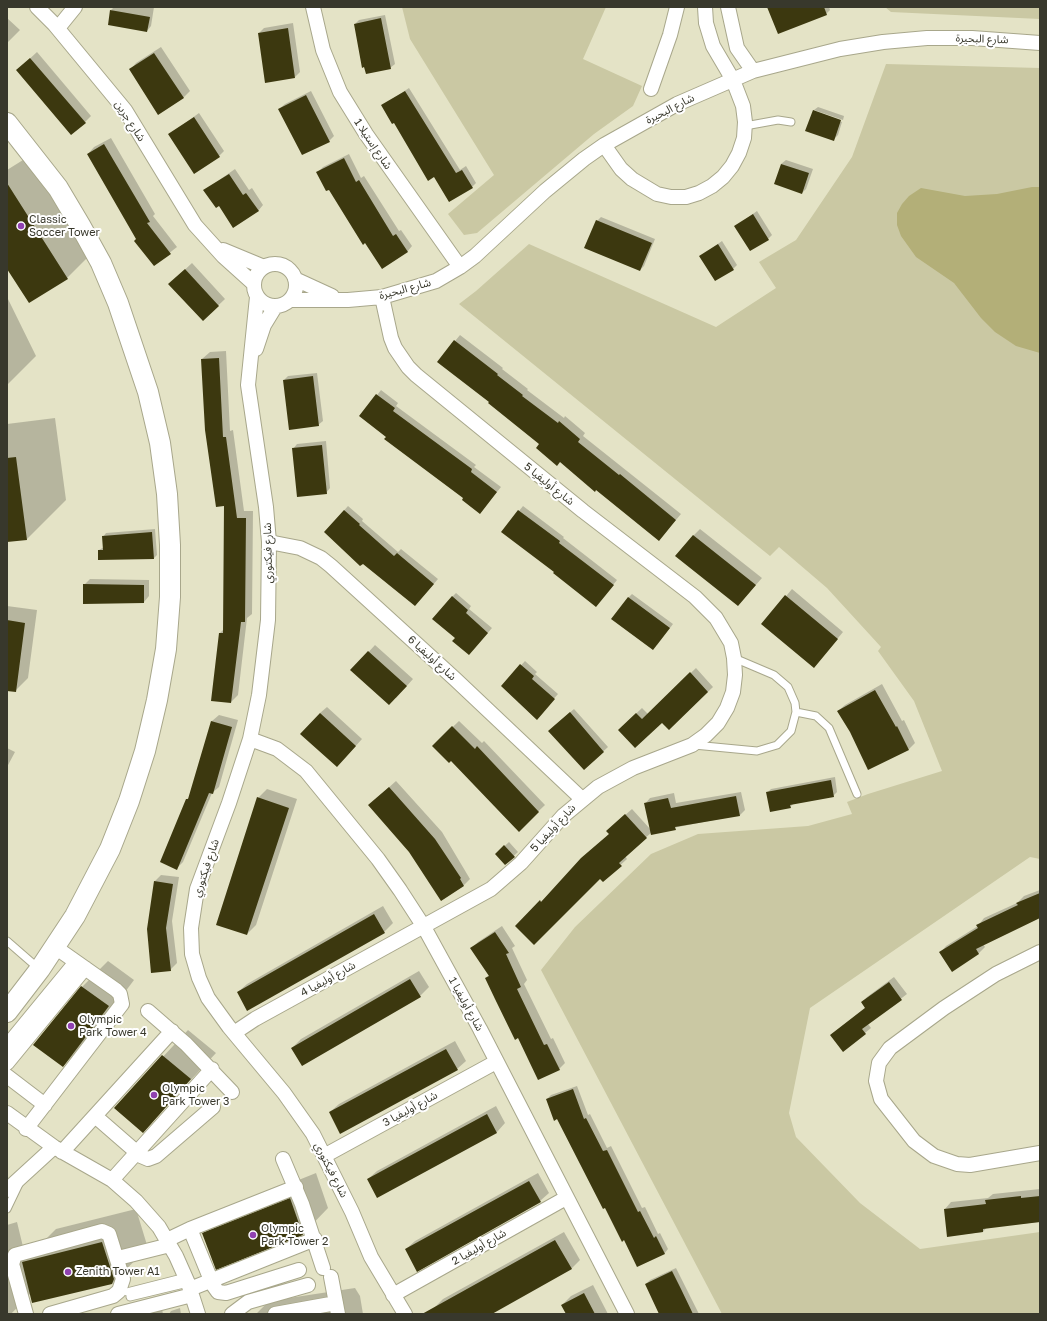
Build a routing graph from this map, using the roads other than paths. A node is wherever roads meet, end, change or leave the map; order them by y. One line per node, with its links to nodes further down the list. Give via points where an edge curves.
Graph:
1 (37, 7): 7 (street, شارع جرين)
2 (75, 7): 7 (street)
3 (313, 7): 18 (street, شارع إستيلا 1, via 322,50 340,92 366,134)
4 (677, 7): 11 (street)
5 (705, 7): 10 (street, via 709,35)
6 (728, 7): 9 (street, via 737,48)
7 (58, 28): 16 (street, شارع جرين, via 125,110 188,214)
8 (1040, 43): 9 (street, شارع البحيرة, via 972,38 883,42 840,48)
9 (753, 72): 10 (street, شارع البحيرة)
10 (733, 80): 14 (street, via 743,106); 15 (street, شارع البحيرة, via 677,104)
11 (651, 89)
12 (791, 122): 14 (lane, via 778,120)
13 (8, 125): 36 (main road, via 58,188 101,263 118,303 148,392 160,443 170,545 166,649 158,700 145,751 110,849 75,916)
14 (745, 126): 15 (street, via 739,153 723,177 706,190 686,196 671,197 644,188 621,169)
15 (604, 145): 18 (street, شارع البحيرة, via 545,191)
16 (212, 244): 17 (street, شارع جرين); 20 (street, شارع جرين)
17 (264, 267): 19 (street, via 271,264 286,267); 20 (street)
18 (460, 268): 22 (street, شارع البحيرة, via 436,281)
19 (295, 279): 23 (street, via 296,287); 24 (street, شارع البحيرة)
20 (253, 283): 21 (street)
21 (257, 296): 25 (street, via 262,302); 26 (street, شارع فيكتوري)
22 (382, 297): 24 (street, شارع البحيرة); 28 (street, شارع أوليفيا 5, via 391,338 408,367 522,462 706,608 724,630)
23 (290, 300): 24 (street, شارع البحيرة); 25 (street, via 281,306)
24 (348, 300)
25 (275, 306): 26 (street, شارع فيكتوري, via 264,325)
26 (249, 368): 27 (street, شارع فيكتوري, via 249,396)
27 (269, 542): 30 (street, شارع فيكتوري, via 268,620 259,695); 33 (street, شارع أوليفيا 6, via 300,548 331,566)
28 (734, 658): 29 (lane, شارع أوليفيا 5, via 781,680 793,694); 31 (street, شارع أوليفيا 5, via 736,675 727,708 718,723)
29 (796, 712): 31 (lane, شارع أوليفيا 5, via 795,722 788,735 768,749 758,751); 32 (lane, via 816,716 829,728)
30 (250, 739): 34 (street, شارع أوليفيا 1, via 287,756 314,779 378,859); 43 (street, شارع فيكتوري, via 200,879 194,900 191,928 192,954 199,978 208,998)
31 (692, 745): 33 (street, شارع أوليفيا 5, via 633,768 603,783)
32 (857, 794)
33 (582, 798): 34 (street, شارع أوليفيا 5, via 501,881)
34 (424, 927): 43 (street, شارع أوليفيا 4); 45 (street, شارع أوليفيا 1)
35 (7, 941): 39 (lane)
36 (55, 947): 38 (street); 39 (main road)
37 (1040, 952): 57 (street, via 996,974 890,1048 879,1063 876,1081 881,1099 914,1141 934,1156 970,1165)
38 (80, 965): 44 (street); 46 (street); 50 (street, via 116,990 120,994 122,1004)
39 (40, 970): 40 (main road)
40 (9, 1005)
41 (148, 1011): 42 (street)
42 (172, 1031): 47 (street); 53 (street)
43 (234, 1033): 58 (street, شارع فيكتوري, via 284,1093 303,1119)
44 (7, 1046)
45 (496, 1062): 58 (street, شارع أوليفيا 3); 64 (street, شارع أوليفيا 1)
46 (7, 1063)
47 (212, 1070): 49 (street); 56 (street)
48 (7, 1076): 50 (street)
49 (232, 1092)
50 (45, 1105): 54 (street)
51 (213, 1108): 56 (street, via 153,1159 144,1158)
52 (7, 1113): 54 (street)
53 (95, 1116): 55 (street); 56 (street)
54 (26, 1129): 55 (street)
55 (58, 1150): 60 (street); 61 (street)
56 (137, 1152): 61 (street)
57 (1040, 1153)
58 (324, 1156): 75 (street, شارع فيكتوري, via 371,1257)
59 (283, 1159): 62 (street)
60 (21, 1178): 63 (street); 65 (lane)
61 (112, 1180): 68 (street, via 146,1210)
62 (296, 1187): 66 (street); 67 (street)
63 (7, 1190)
64 (566, 1198): 75 (street, شارع أوليفيا 2); 85 (street, شارع أوليفيا 1)
65 (7, 1209)
66 (190, 1229): 68 (street); 71 (street)
67 (315, 1239): 71 (street); 76 (street)
68 (169, 1242): 69 (street); 73 (street)
69 (118, 1258): 78 (street, via 112,1238 106,1232 15,1255 12,1264); 79 (street, via 123,1279 116,1294)
70 (299, 1270): 71 (street, via 226,1293 218,1292)
71 (211, 1280): 73 (street)
72 (308, 1285): 82 (street, via 248,1302)
73 (189, 1286): 74 (lane); 77 (street); 81 (street)
74 (128, 1294)
75 (393, 1295): 84 (street, شارع فيكتوري)
76 (337, 1308): 83 (street)
77 (160, 1309): 80 (street)
78 (26, 1314)
79 (50, 1314)
80 (118, 1314)
81 (198, 1314)
82 (232, 1314)
83 (275, 1314)
84 (405, 1314)
85 (627, 1314)

